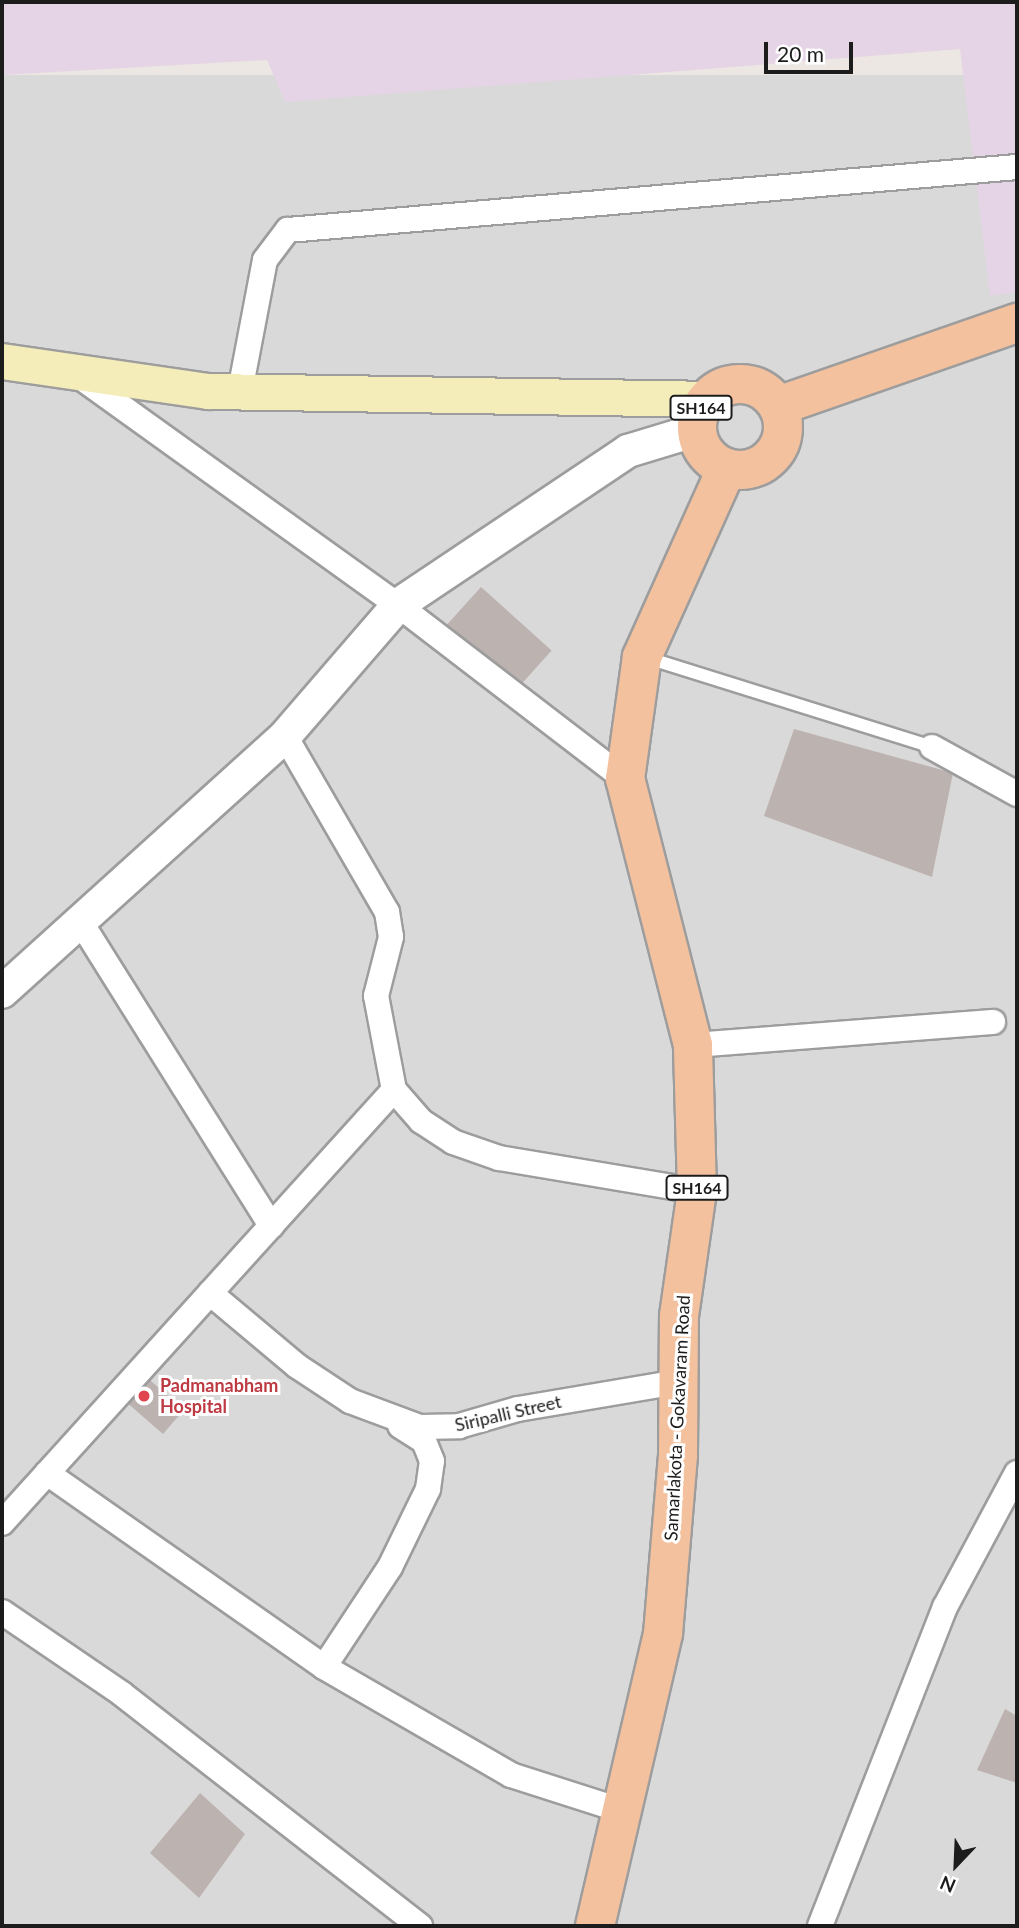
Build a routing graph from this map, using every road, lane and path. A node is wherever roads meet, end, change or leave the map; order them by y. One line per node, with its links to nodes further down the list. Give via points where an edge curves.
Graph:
1 (1017, 167): 5 (street, via 288,230 265,260)
2 (1017, 323): 6 (main road)
3 (2, 361): 4 (main road)
4 (71, 371): 5 (main road); 9 (street)
5 (240, 391): 7 (main road)
6 (778, 406): 7 (main road, SH164, via 764,390 744,383); 8 (main road, via 784,425 780,446 747,469)
7 (702, 414): 8 (main road, SH164, via 712,460); 9 (street, via 628,451)
8 (727, 468): 10 (main road, Samarlakota - Gokavaram Road / SH164)
9 (398, 605): 11 (street); 13 (street)
10 (642, 657): 12 (lane); 13 (main road, Samarlakota - Gokavaram Road / SH164)
11 (285, 736): 15 (street); 19 (street, via 387,912 391,937 376,996)
12 (932, 747): 14 (street)
13 (625, 779): 18 (main road, Samarlakota - Gokavaram Road / SH164)
14 (1017, 794)
15 (80, 921): 16 (street); 21 (street)
16 (2, 992)
17 (993, 1022): 18 (street)
18 (693, 1045): 20 (main road, Samarlakota - Gokavaram Road / SH164)
19 (394, 1090): 20 (street, via 421,1121 453,1142 499,1157); 21 (street)
20 (697, 1191): 23 (main road, Samarlakota - Gokavaram Road / SH164, via 679,1316)
21 (271, 1226): 22 (street)
22 (210, 1293): 24 (street, Siripalli Street, via 297,1366); 25 (street)
23 (678, 1382): 24 (street, Siripalli Street, via 519,1409 459,1426); 30 (main road, Samarlakota - Gokavaram Road / SH164, via 663,1634)
24 (394, 1422): 29 (street, via 424,1441 432,1461 428,1489 390,1567)
25 (47, 1473): 27 (street); 29 (street)
26 (1017, 1473): 33 (street, via 945,1607)
27 (2, 1523)
28 (2, 1612): 31 (street, via 122,1694)
29 (324, 1667): 30 (street, via 511,1775)
30 (626, 1812): 32 (main road, Samarlakota - Gokavaram Road / SH164, via 600,1886)
31 (420, 1926)
32 (595, 1926)
33 (820, 1926)

